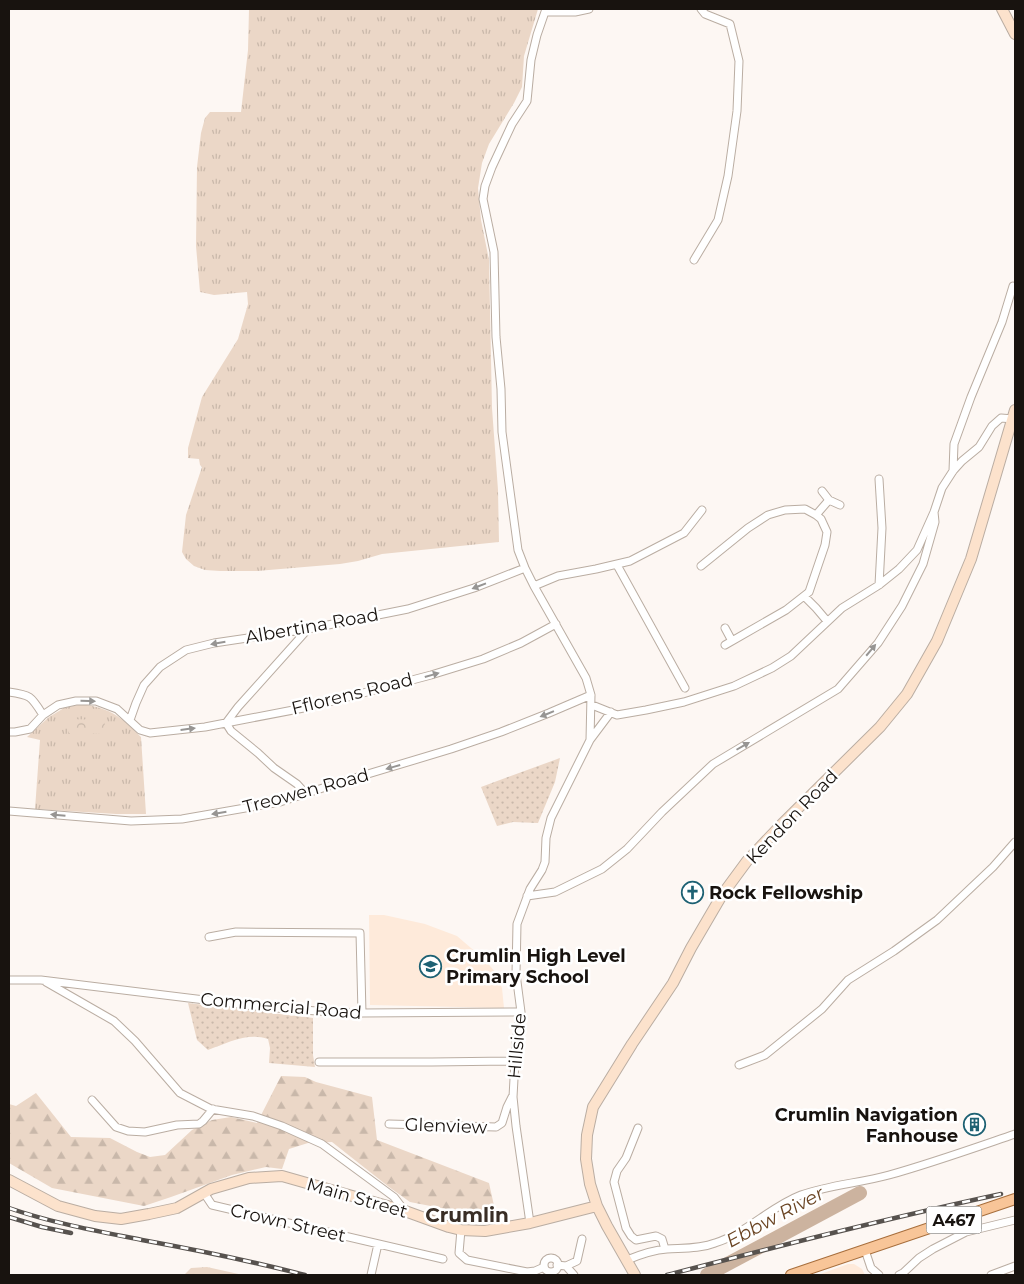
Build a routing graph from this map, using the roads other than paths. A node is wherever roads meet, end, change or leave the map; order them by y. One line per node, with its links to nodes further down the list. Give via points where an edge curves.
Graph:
1 (588, 9): 4 (street, via 575,12)
2 (701, 9): 6 (street, via 705,14 730,24 739,61 737,111 728,176 718,220)
3 (1002, 9): 5 (main road)
4 (545, 10): 19 (street, Hillside, via 531,60 527,101 492,167 483,199 494,252 502,432 516,541)
5 (1015, 34)
6 (694, 260)
7 (1013, 286): 9 (street, via 954,444)
8 (1014, 415): 9 (street, via 1001,418 992,426 979,447); 58 (main road, Kendon Road, via 971,559 937,641 907,694 880,726 747,861 592,1107 586,1159)
9 (953, 471): 15 (street, via 942,488)
10 (879, 479): 20 (street, via 882,528)
11 (822, 491): 12 (street)
12 (829, 500): 13 (street); 16 (street)
13 (840, 504)
14 (702, 510): 17 (street, via 684,532)
15 (934, 512): 20 (street, via 917,550); 40 (street, one-way to 15, via 554,892 602,869 627,849 713,764 838,689 878,642 902,606 923,564 935,522)
16 (816, 515): 18 (street, via 805,509 768,515); 22 (street, via 827,532 809,592)
17 (617, 565): 21 (street, via 558,576); 27 (street)
18 (701, 566)
19 (524, 568): 21 (street, Hillside); 26 (street, Albertina Road, one-way to 26, via 408,609)
20 (879, 585): 23 (street)
21 (534, 586): 24 (street, Hillside)
22 (804, 596): 23 (street); 25 (street, via 729,643)
23 (827, 621): 31 (street, via 791,656 734,686 684,702 617,715)
24 (556, 624): 29 (street, Hillside, via 586,678); 34 (street, Fflorens Road, one-way to 24, via 314,706 448,670 521,643)
25 (725, 628)
26 (308, 629): 33 (street, Albertina Road, one-way to 33, via 186,650 160,667 144,684); 34 (street)
27 (685, 688)
28 (9, 692): 32 (street, via 32,698)
29 (591, 694): 30 (street, Hillside); 37 (street, Treowen Road, one-way to 37, via 509,729)
30 (592, 705): 31 (street); 36 (street, Hillside)
31 (611, 712): 36 (street)
32 (43, 715): 33 (street, one-way to 33, via 58,704 96,701 117,709); 35 (street, via 30,729)
33 (130, 720): 34 (street, Fflorens Road, one-way to 34, via 140,730 150,733)
34 (226, 723): 37 (street, via 231,731)
35 (9, 732)
36 (590, 740): 40 (street, Hillside, via 551,818 545,862)
37 (306, 794): 38 (street, Treowen Road, one-way to 38, via 280,802 182,819 131,821)
38 (9, 811)
39 (1015, 842): 48 (street, via 937,920 848,980 822,1009 765,1055)
40 (527, 896): 44 (street, Hillside, via 517,924 516,974)
41 (209, 936): 45 (street, via 236,932 360,933)
42 (9, 980): 43 (street, Commercial Road)
43 (41, 980): 45 (street, Commercial Road, via 262,1007); 51 (street, via 114,1021 180,1093)
44 (521, 1012): 45 (street, Commercial Road); 46 (street, Hillside)
45 (362, 1013)
46 (514, 1061): 47 (street); 49 (street, Hillside)
47 (319, 1062)
48 (739, 1064)
49 (513, 1097): 52 (street, Glenview, via 502,1123 496,1127); 61 (street, Hillside)
50 (92, 1100): 51 (street, via 116,1127 128,1131 145,1132 199,1124)
51 (213, 1109): 59 (street, via 260,1118 322,1144 394,1197)
52 (389, 1124)
53 (638, 1128): 65 (street, via 614,1182 631,1236 636,1240 656,1236 662,1239)
54 (1015, 1134): 65 (street, via 888,1175 801,1195 715,1244)
55 (9, 1180): 56 (main road, Main Street, via 58,1206 120,1219 176,1208)
56 (204, 1193): 59 (main road, Main Street, via 249,1178 282,1176); 64 (street, Crown Street, via 212,1205)
57 (1015, 1199): 66 (main road, A467)
58 (598, 1206): 61 (main road, Main Street); 68 (main road, Kendon Road)
59 (405, 1211): 62 (main road, Main Street)
60 (1015, 1220): 76 (street, via 966,1232 933,1249)
61 (530, 1223): 62 (main road, Main Street, via 485,1231)
62 (462, 1230): 69 (street, via 459,1252 466,1260 527,1272 544,1267 549,1259)
63 (582, 1239): 69 (street, via 577,1260)
64 (378, 1244): 67 (street, Crown Street); 72 (street)
65 (665, 1249): 68 (street)
66 (865, 1250): 74 (main road, A467); 75 (street, via 871,1268)
67 (443, 1259)
68 (627, 1260): 71 (main road, Kendon Road)
69 (566, 1266): 73 (street)
70 (1015, 1266): 77 (street)
71 (634, 1274)
72 (371, 1275)
73 (574, 1275)
74 (791, 1275)
75 (879, 1275)
76 (899, 1275)
77 (991, 1275)

